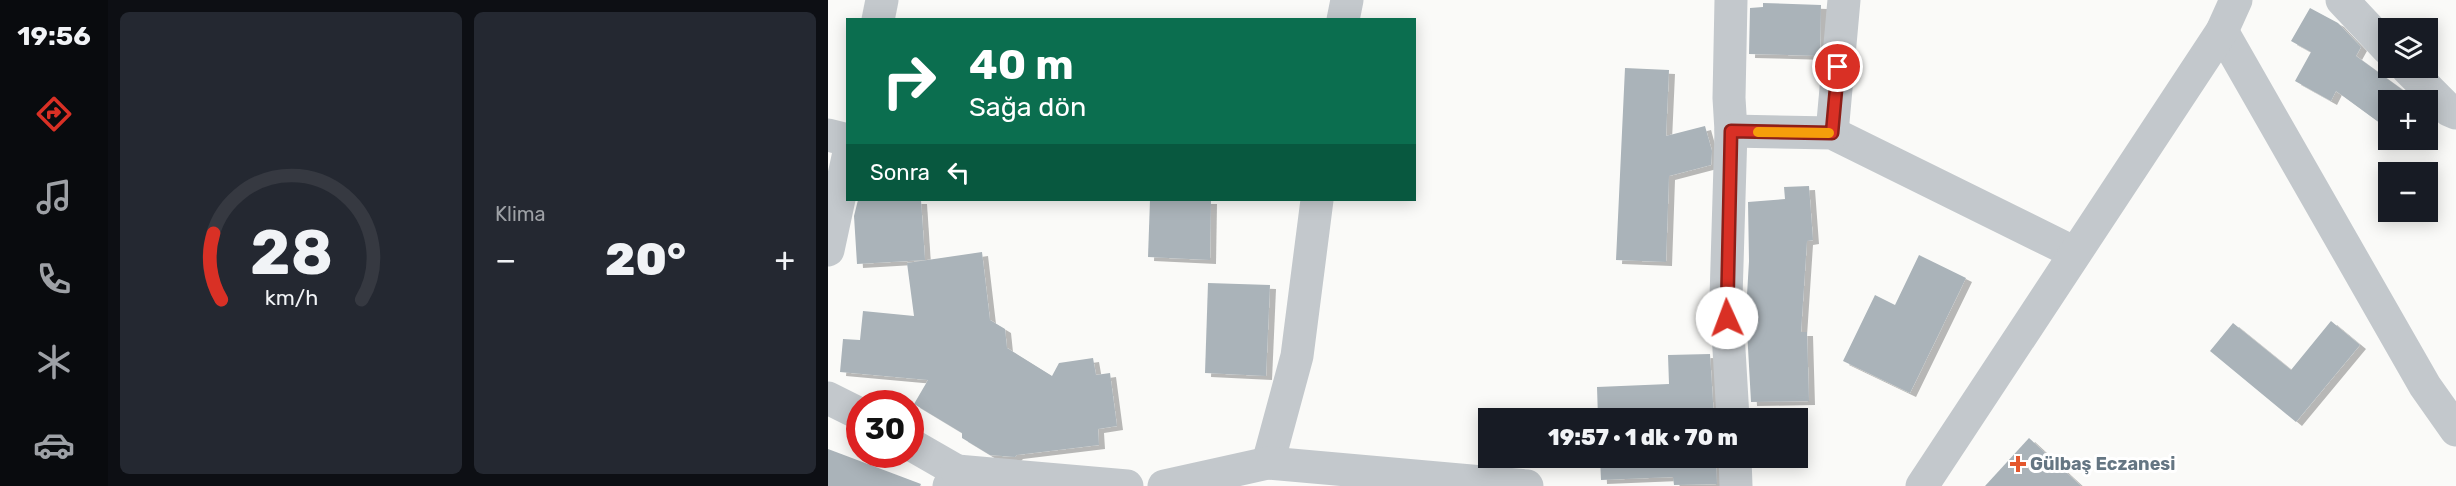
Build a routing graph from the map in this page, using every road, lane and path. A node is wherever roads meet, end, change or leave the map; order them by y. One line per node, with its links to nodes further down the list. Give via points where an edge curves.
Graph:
1 (882, 0): 7 (street)
2 (1347, 0): 8 (street)
3 (1731, 0): 13 (street)
4 (1844, 0): 14 (street)
5 (2236, 0): 9 (street)
6 (2342, 0): 10 (street)
7 (878, 18)
8 (1343, 18)
9 (2222, 31): 20 (street); 24 (street, via 2425,386)
10 (2378, 38)
11 (2417, 78): 12 (street)
12 (2456, 113)
13 (1731, 131): 14 (street); 23 (street, via 1726,298)
14 (1832, 133): 20 (street)
15 (828, 135): 16 (street)
16 (846, 140)
17 (846, 166): 19 (street)
18 (1317, 201): 27 (street)
19 (828, 250)
20 (2075, 253): 33 (street)
21 (828, 399): 22 (street)
22 (846, 407)
23 (1732, 408)
24 (2456, 430)
25 (924, 455): 28 (street)
26 (1735, 468): 32 (street)
27 (1282, 472): 30 (street); 31 (street)
28 (953, 478): 29 (street)
29 (1127, 486)
30 (1164, 486)
31 (1527, 486)
32 (1736, 486)
33 (1922, 486)

